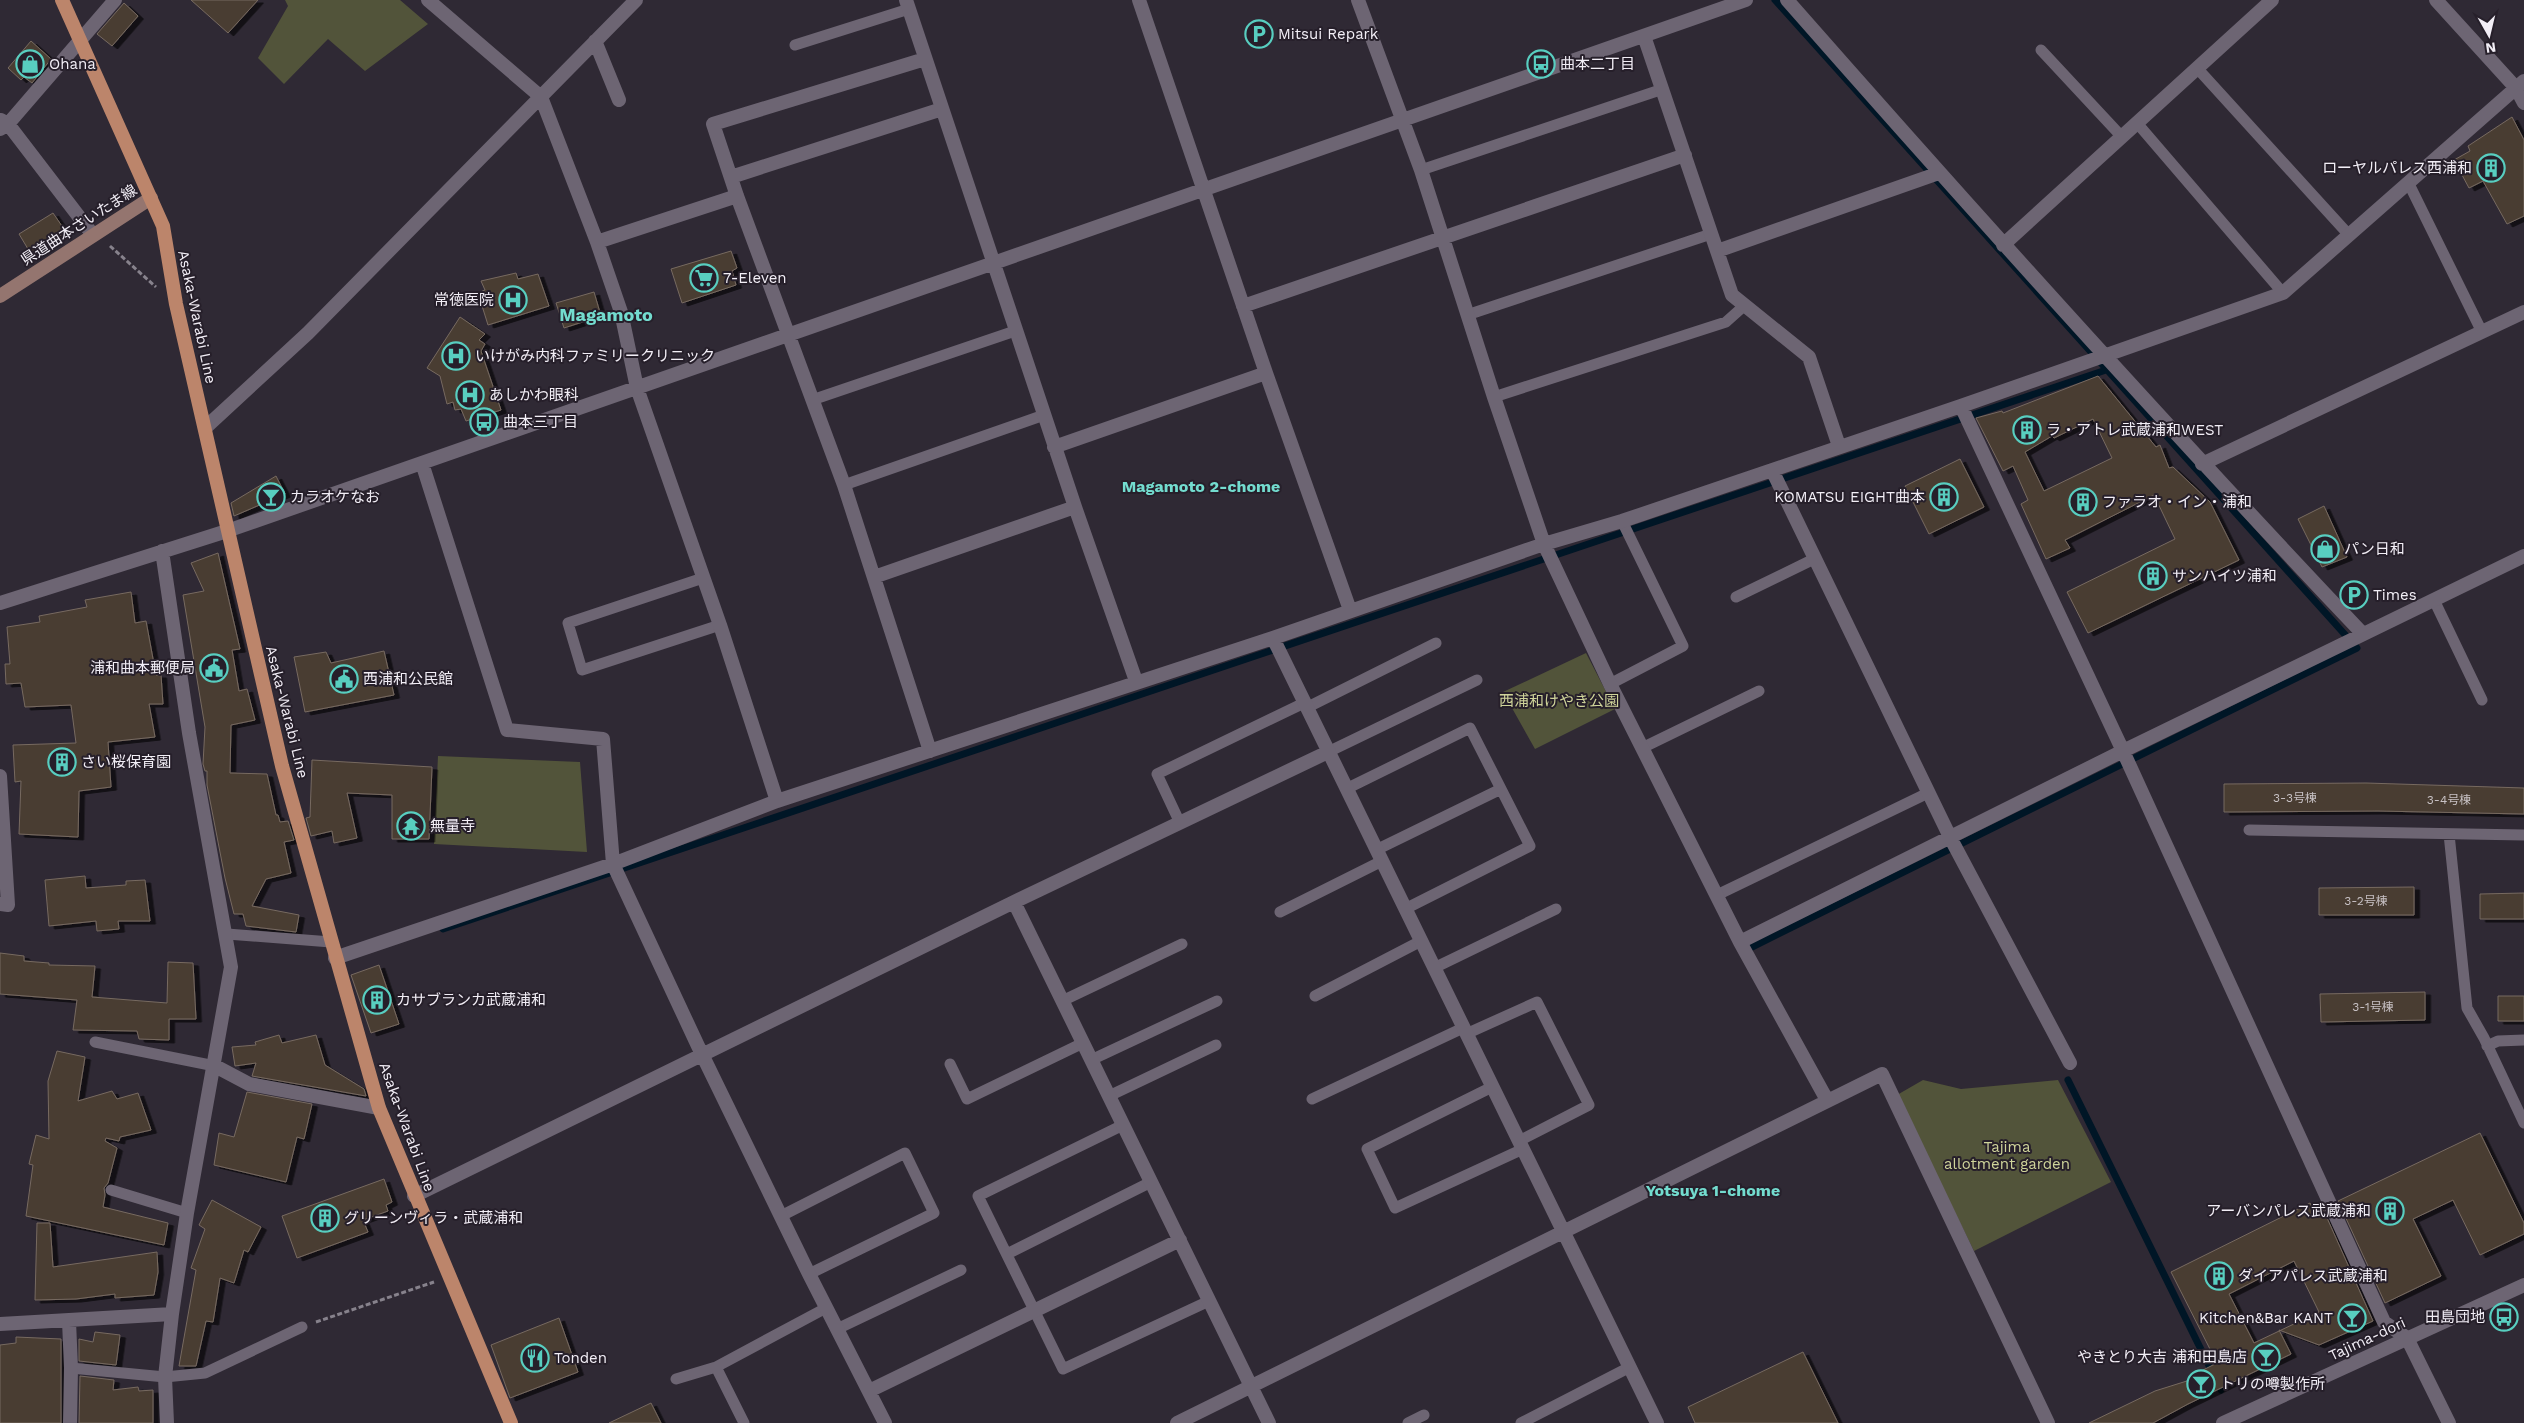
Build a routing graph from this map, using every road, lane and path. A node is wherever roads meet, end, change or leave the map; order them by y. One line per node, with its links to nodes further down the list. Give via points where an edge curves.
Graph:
1 (62, 0): 13 (main road, Asaka-Warabi Line)
2 (115, 0): 13 (street)
3 (428, 0): 21 (street)
4 (636, 0): 14 (street)
5 (1139, 0): 34 (street)
6 (1358, 0): 25 (street)
7 (1746, 0): 12 (street)
8 (1787, 0): 31 (street)
9 (2272, 0): 18 (street)
10 (2436, 0): 19 (street)
11 (907, 5): 15 (lane); 17 (street)
12 (1644, 36): 20 (street); 25 (street)
13 (80, 38): 27 (street); 36 (main road, Asaka-Warabi Line)
14 (595, 42): 21 (street); 22 (street)
15 (795, 44)
16 (2041, 50): 28 (lane)
17 (925, 59): 24 (street); 32 (street, via 713,124)
18 (2197, 68): 26 (street); 39 (lane)
19 (2520, 85): 23 (street); 33 (street)
20 (1663, 89): 29 (street); 30 (lane)
21 (541, 97): 41 (street); 62 (street, via 308,333)
22 (619, 100)
23 (2524, 103)
24 (942, 109): 32 (street); 44 (street)
25 (1402, 121): 30 (street); 34 (street)
26 (2137, 123): 28 (street); 45 (lane)
27 (3, 124): 38 (street)
28 (2122, 137): 42 (street)
29 (1685, 155): 37 (street); 40 (street)
30 (1421, 170): 40 (street)
31 (1939, 173): 42 (street); 43 (street)
32 (731, 177): 35 (street)
33 (2408, 182): 39 (street); 53 (lane)
34 (1204, 190): 44 (street); 49 (street)
35 (736, 196): 41 (street); 54 (street)
36 (151, 198): 38 (main road, 県道曲本さいたま線); 47 (main road, Asaka-Warabi Line, via 163,226)
37 (1711, 234): 43 (street); 51 (lane)
38 (93, 235): 46 (main road, 県道曲本さいたま線); 47 (path, via 109,244)
39 (2349, 235): 45 (street)
40 (1443, 238): 49 (street); 51 (street)
41 (597, 242): 57 (street, via 620,312)
42 (2003, 245): 55 (street)
43 (1717, 251): 48 (street, via 1732,295)
44 (995, 263): 52 (street); 54 (street)
45 (2282, 292): 55 (street)
46 (0, 296)
47 (176, 304): 62 (main road, Asaka-Warabi Line)
48 (1745, 305): 58 (lane, via 1726,322); 63 (street, via 1809,357)
49 (1243, 306): 56 (street)
50 (2524, 312): 53 (street)
51 (1468, 315): 58 (street)
52 (1015, 331): 59 (lane); 61 (street)
53 (2482, 332): 66 (street)
54 (788, 335): 57 (street); 59 (street)
55 (2106, 355): 60 (street); 66 (street)
56 (1266, 373): 64 (street); 81 (street)
57 (637, 388): 65 (street); 77 (street)
58 (1494, 397): 72 (street)
59 (812, 400): 68 (street)
60 (1961, 406): 63 (street); 94 (street)
61 (1044, 415): 64 (street); 68 (lane)
62 (205, 428): 71 (main road, Asaka-Warabi Line)
63 (1839, 446): 67 (street)
64 (1054, 447): 69 (street)
65 (422, 463): 71 (street); 107 (street, via 507,730 603,739)
66 (2202, 464): 83 (street)
67 (1772, 470): 70 (street); 75 (street)
68 (844, 485): 76 (street)
69 (1075, 507): 76 (street); 87 (street)
70 (1622, 521): 72 (street); 88 (lane, via 1683,646)
71 (228, 531): 73 (street); 116 (main road, Asaka-Warabi Line, via 282,766)
72 (1544, 544): 81 (street); 88 (street)
73 (162, 551): 80 (street); 114 (street, via 188,733)
74 (2524, 556): 79 (street)
75 (1814, 559): 78 (lane); 99 (street)
76 (874, 577): 93 (street)
77 (703, 578): 82 (street); 82 (lane, via 568,623 582,670)
78 (1736, 597)
79 (2434, 600): 83 (street); 90 (lane)
80 (0, 603)
81 (1350, 610): 84 (street)
82 (720, 625): 100 (street)
83 (2363, 634): 94 (street)
84 (1273, 638): 87 (street); 91 (street)
85 (1436, 643): 91 (lane)
86 (1477, 680): 95 (lane)
87 (1136, 681): 93 (street)
88 (1610, 684): 92 (street)
89 (1759, 691): 92 (lane)
90 (2482, 700)
91 (1305, 706): 95 (street); 101 (lane, via 1157,774)
92 (1642, 748): 108 (street)
93 (930, 751): 100 (street)
94 (2123, 751): 105 (street); 163 (street, via 2384,1322)
95 (1328, 752): 97 (street); 101 (street)
96 (0, 776): 110 (street, via 8,905)
97 (1346, 789): 98 (lane, via 1470,728); 106 (street)
98 (1501, 789): 106 (lane); 111 (lane, via 1530,846)
99 (1928, 793): 105 (street); 108 (lane)
100 (777, 801): 107 (street)
101 (1180, 823): 109 (street)
102 (2249, 830): 103 (lane)
103 (2449, 834): 104 (lane); 129 (lane, via 2467,1008)
104 (2524, 835)
105 (1950, 839): 117 (street); 132 (street)
106 (1379, 856): 111 (street); 113 (lane)
107 (613, 864): 119 (street); 130 (street)
108 (1717, 895): 117 (street)
109 (1014, 902): 122 (street); 130 (street)
110 (0, 904)
111 (1405, 909): 115 (street)
112 (1556, 909): 120 (lane)
113 (1280, 912)
114 (227, 934): 116 (lane); 134 (street, via 231,967)
115 (1421, 941): 120 (street); 121 (lane)
116 (331, 942): 119 (main road, Asaka-Warabi Line)
117 (1740, 942): 138 (street)
118 (1182, 944): 122 (lane)
119 (336, 958): 139 (main road, Asaka-Warabi Line)
120 (1434, 968): 124 (street)
121 (1316, 996)
122 (1062, 1001): 127 (street)
123 (1217, 1001): 131 (lane)
124 (1465, 1031): 135 (street); 137 (lane); 142 (lane, via 1537,1002 1590,1105)
125 (2524, 1040): 129 (lane, via 2498,1041)
126 (95, 1042): 134 (lane)
127 (1083, 1043): 131 (street); 133 (lane, via 968,1099)
128 (1216, 1045): 136 (lane)
129 (2487, 1046): 140 (lane)
130 (702, 1054): 145 (street); 147 (street)
131 (1091, 1060): 136 (street)
132 (2070, 1063)
133 (950, 1064)
134 (215, 1066): 139 (street, via 249,1084); 146 (street)
135 (1492, 1087): 142 (street); 142 (lane, via 1367,1149 1395,1208)
136 (1109, 1096): 141 (street)
137 (1312, 1099)
138 (1827, 1100): 148 (street); 182 (street, via 1882,1074)
139 (379, 1108): 145 (main road, Asaka-Warabi Line)
140 (2524, 1123)
141 (1123, 1124): 143 (street); 150 (lane, via 978,1196)
142 (1521, 1145): 148 (street)
143 (1151, 1182): 149 (street); 150 (lane)
144 (111, 1190): 146 (lane)
145 (414, 1196): 153 (main road, Asaka-Warabi Line)
146 (187, 1213): 158 (street)
147 (781, 1216): 152 (street); 152 (lane, via 905,1152 934,1213)
148 (1563, 1230): 165 (street); 169 (street)
149 (1180, 1240): 155 (street); 157 (street)
150 (1007, 1254): 157 (lane)
151 (961, 1270): 162 (lane)
152 (809, 1274): 156 (street)
153 (448, 1277): 161 (path); 174 (main road, Asaka-Warabi Line)
154 (2524, 1284): 163 (street, Tajima-dori)
155 (1209, 1301): 157 (lane, via 1063,1369); 169 (street)
156 (826, 1308): 162 (street); 164 (lane)
157 (1034, 1309): 170 (street)
158 (172, 1314): 159 (street); 167 (street)
159 (69, 1321): 160 (street); 166 (street)
160 (0, 1324)
161 (302, 1327): 167 (lane, via 205,1373)
162 (837, 1330): 170 (street)
163 (2407, 1338): 183 (street, Tajima-dori); 184 (street)
164 (716, 1367): 168 (lane); 175 (lane)
165 (1630, 1367): 180 (lane); 181 (street)
166 (71, 1368): 167 (lane); 172 (street)
167 (165, 1377): 173 (street)
168 (676, 1379)
169 (1251, 1386): 177 (street); 178 (street)
170 (868, 1391): 176 (street)
171 (1424, 1415): 179 (lane)
172 (70, 1423)
173 (167, 1423)
174 (510, 1423)
175 (744, 1423)
176 (885, 1423)
177 (1177, 1423)
178 (1269, 1423)
179 (1408, 1423)
180 (1521, 1423)
181 (1657, 1423)
182 (2048, 1423)
183 (2223, 1423)
184 (2449, 1423)

